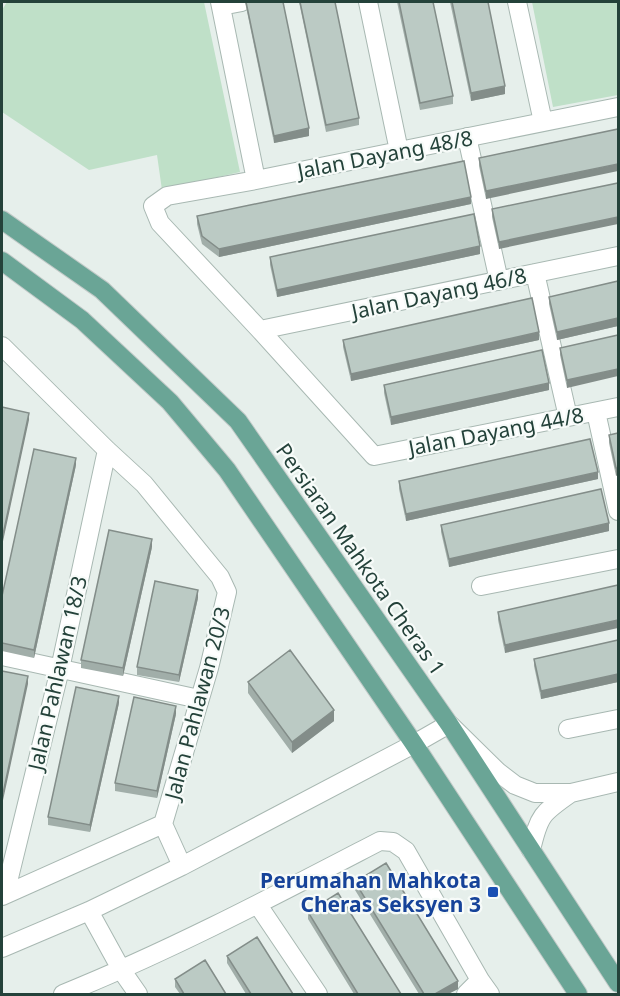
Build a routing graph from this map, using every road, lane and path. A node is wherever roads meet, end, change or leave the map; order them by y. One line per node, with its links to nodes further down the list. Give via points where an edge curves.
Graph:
1 (242, 2): 4 (street)
2 (368, 2): 8 (street)
3 (517, 2): 6 (street)
4 (220, 4): 9 (street)
5 (618, 107): 6 (street, Jalan Dayang 48/8)
6 (543, 122): 7 (street, Jalan Dayang 48/8)
7 (467, 138): 8 (street, Jalan Dayang 48/8); 14 (street)
8 (399, 151): 9 (street, Jalan Dayang 48/8)
9 (256, 180): 15 (street, Jalan Dayang 48/8, via 167,196 153,206 160,223)
10 (2, 220): 28 (main road, Persiaran Mahkota Cheras 1, via 102,290 238,421)
11 (618, 256): 13 (street, Jalan Dayang 46/8)
12 (2, 261): 30 (main road, via 82,320 170,402 227,470)
13 (535, 273): 14 (street, Jalan Dayang 46/8); 19 (street)
14 (499, 281): 15 (street, Jalan Dayang 46/8)
15 (260, 330): 19 (street, Jalan Dayang 44/8, via 374,456)
16 (2, 346): 20 (street, Jalan Pahlawan 20/3)
17 (618, 407): 18 (street, Jalan Dayang 44/8)
18 (596, 412): 19 (street, Jalan Dayang 44/8); 21 (street)
19 (568, 417)
20 (107, 450): 25 (street, Jalan Pahlawan 18/3); 26 (street, Jalan Pahlawan 20/3, via 144,484 227,592)
21 (618, 511)
22 (618, 559): 23 (street)
23 (481, 586)
24 (2, 656): 25 (street)
25 (60, 669): 26 (street); 36 (street, Jalan Pahlawan 18/3)
26 (199, 699): 33 (street, Jalan Pahlawan 20/3)
27 (618, 719): 29 (street)
28 (449, 724): 30 (street); 32 (street, via 515,785 535,793); 34 (main road, Persiaran Mahkota Cheras 1)
29 (567, 729)
30 (414, 744): 35 (street); 47 (main road)
31 (618, 782): 32 (street)
32 (571, 793): 34 (street, via 541,817)
33 (163, 825): 35 (street); 36 (street)
34 (531, 850): 41 (main road, Persiaran Mahkota Cheras 1)
35 (182, 866): 38 (street)
36 (3, 895)
37 (258, 905): 40 (street); 42 (street, via 380,841 393,842 406,851); 45 (street)
38 (89, 911): 39 (street); 40 (street)
39 (2, 948)
40 (122, 970): 43 (street); 44 (street)
41 (618, 983)
42 (485, 987): 46 (street)
43 (63, 994)
44 (138, 994)
45 (318, 994)
46 (466, 994)
47 (579, 994)

